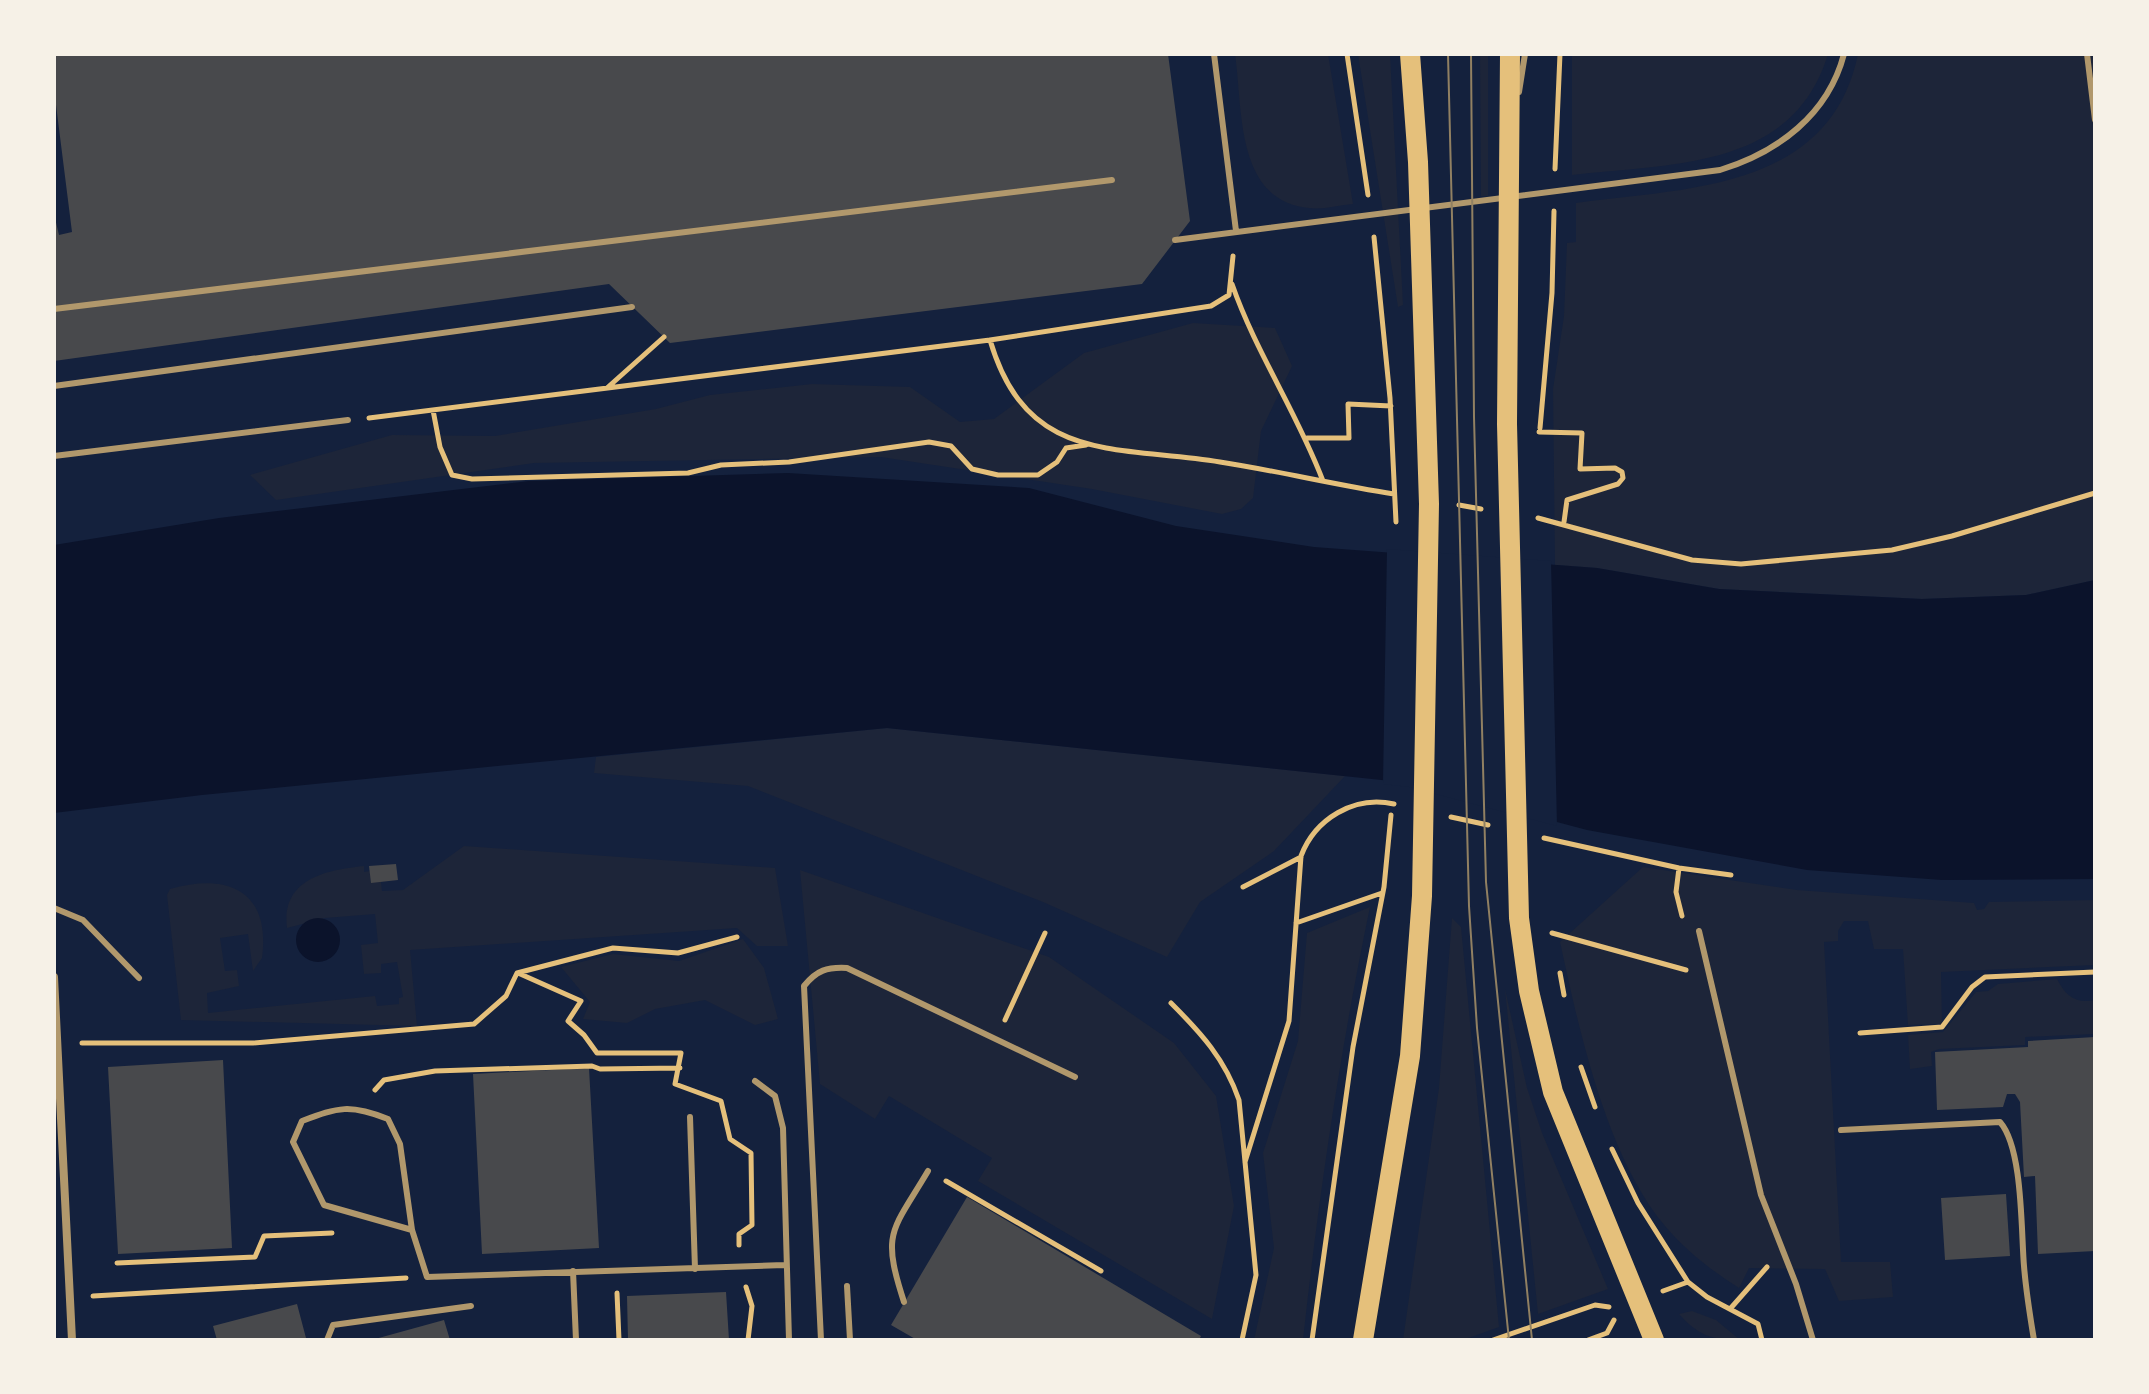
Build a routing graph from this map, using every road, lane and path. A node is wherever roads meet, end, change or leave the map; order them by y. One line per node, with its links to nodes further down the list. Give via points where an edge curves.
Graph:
1 (1214, 54): 14 (lane)
2 (1347, 54): 12 (path)
3 (1410, 54): 95 (main road, via 1429,504 1422,896 1410,1056)
4 (1510, 54): 11 (main road)
5 (1525, 54): 11 (lane)
6 (1560, 54): 10 (path)
7 (1844, 54): 14 (lane, via 1825,97 1800,128 1774,148 1720,170)
8 (2087, 54): 9 (lane)
9 (2095, 116)
10 (1555, 151)
11 (1508, 155): 98 (main road, via 1507,424 1519,918 1553,1092)
12 (1365, 173)
13 (1112, 180): 20 (lane)
14 (1236, 231): 15 (lane); 18 (path)
15 (1175, 240)
16 (1553, 244): 32 (path, via 1539,432 1582,433 1580,469 1622,472 1618,484 1567,500)
17 (1376, 255): 24 (path)
18 (1232, 284): 23 (path, via 1229,295 1211,306); 28 (path, via 1248,331)
19 (632, 307): 22 (lane)
20 (54, 309)
21 (664, 337): 23 (path)
22 (54, 386)
23 (606, 389): 26 (path)
24 (1390, 398)
25 (1391, 406): 28 (path, via 1348,404 1349,438)
26 (433, 410): 27 (path); 29 (path, via 445,464 452,475 472,479 688,473 929,442 951,446 982,473 1038,475 1066,448)
27 (348, 420): 30 (lane)
28 (1307, 438): 31 (path)
29 (1087, 445)
30 (54, 456)
31 (1323, 482)
32 (1564, 522)
33 (1629, 858): 34 (path)
34 (1679, 868): 35 (path); 40 (path, via 1676,892 1686,938)
35 (1731, 875)
36 (1243, 887): 38 (path, via 1301,856)
37 (54, 908): 50 (lane, via 83,920)
38 (1296, 923): 65 (path, via 1289,1021); 94 (path, via 1383,890 1353,1047)
39 (1551, 925): 42 (path)
40 (1699, 931): 100 (lane, via 1761,1195)
41 (1045, 933): 54 (path)
42 (1552, 933): 44 (path); 46 (path)
43 (737, 937): 48 (path, via 678,953 613,948)
44 (1555, 949)
45 (1558, 965): 51 (path)
46 (1693, 971)
47 (2095, 972): 53 (path, via 1985,977 1942,1027)
48 (517, 973): 55 (path, via 506,996 474,1024 253,1043 82,1042); 57 (path, via 581,1001 568,1021 597,1053 681,1053)
49 (54, 977): 85 (street)
50 (139, 978)
51 (1564, 996)
52 (1171, 1003): 65 (path, via 1230,1072 1239,1100)
53 (1860, 1033)
54 (996, 1039): 58 (lane); 91 (lane, via 847,968 814,973 804,986)
55 (82, 1057)
56 (1578, 1058): 61 (path)
57 (680, 1068): 60 (path, via 435,1071 384,1080); 72 (path, via 675,1084 721,1101 730,1139 751,1153 752,1225 739,1234)
58 (1075, 1077)
59 (755, 1081): 71 (lane, via 775,1096 783,1128)
60 (360, 1108): 67 (lane, via 388,1119 400,1144); 67 (lane, via 339,1107 302,1121 293,1142 324,1205)
61 (1598, 1114)
62 (690, 1117): 73 (lane)
63 (1841, 1130): 101 (lane, via 2000,1122 2007,1130 2020,1192)
64 (1608, 1139): 79 (path, via 1638,1203)
65 (1245, 1162): 93 (path, via 1256,1275)
66 (928, 1171): 75 (path); 82 (lane, via 893,1231 890,1246)
67 (412, 1230): 77 (lane)
68 (342, 1232): 69 (path, via 264,1236 255,1257)
69 (117, 1263)
70 (1770, 1264): 84 (path)
71 (784, 1265): 72 (lane); 90 (lane)
72 (740, 1267): 73 (lane); 89 (path, via 752,1306)
73 (695, 1269): 76 (lane)
74 (573, 1271): 76 (lane); 77 (lane); 87 (lane)
75 (1101, 1271)
76 (616, 1272): 88 (path)
77 (427, 1277): 78 (path, via 93,1297)
78 (93, 1281)
79 (1688, 1282): 81 (path); 84 (path)
80 (847, 1286): 92 (lane)
81 (1661, 1292)
82 (904, 1302)
83 (471, 1306): 86 (lane, via 333,1325)
84 (1730, 1309): 99 (path, via 1758,1324)
85 (72, 1340)
86 (327, 1340)
87 (576, 1340)
88 (619, 1340)
89 (748, 1340)
90 (789, 1340)
91 (821, 1340)
92 (850, 1340)
93 (1242, 1340)
94 (1312, 1340)
95 (1363, 1340)
96 (1493, 1340): 97 (path, via 1595,1305 1618,1309 1607,1333)
97 (1588, 1340)
98 (1654, 1340)
99 (1762, 1340)
100 (1813, 1340)
101 (2034, 1340)

